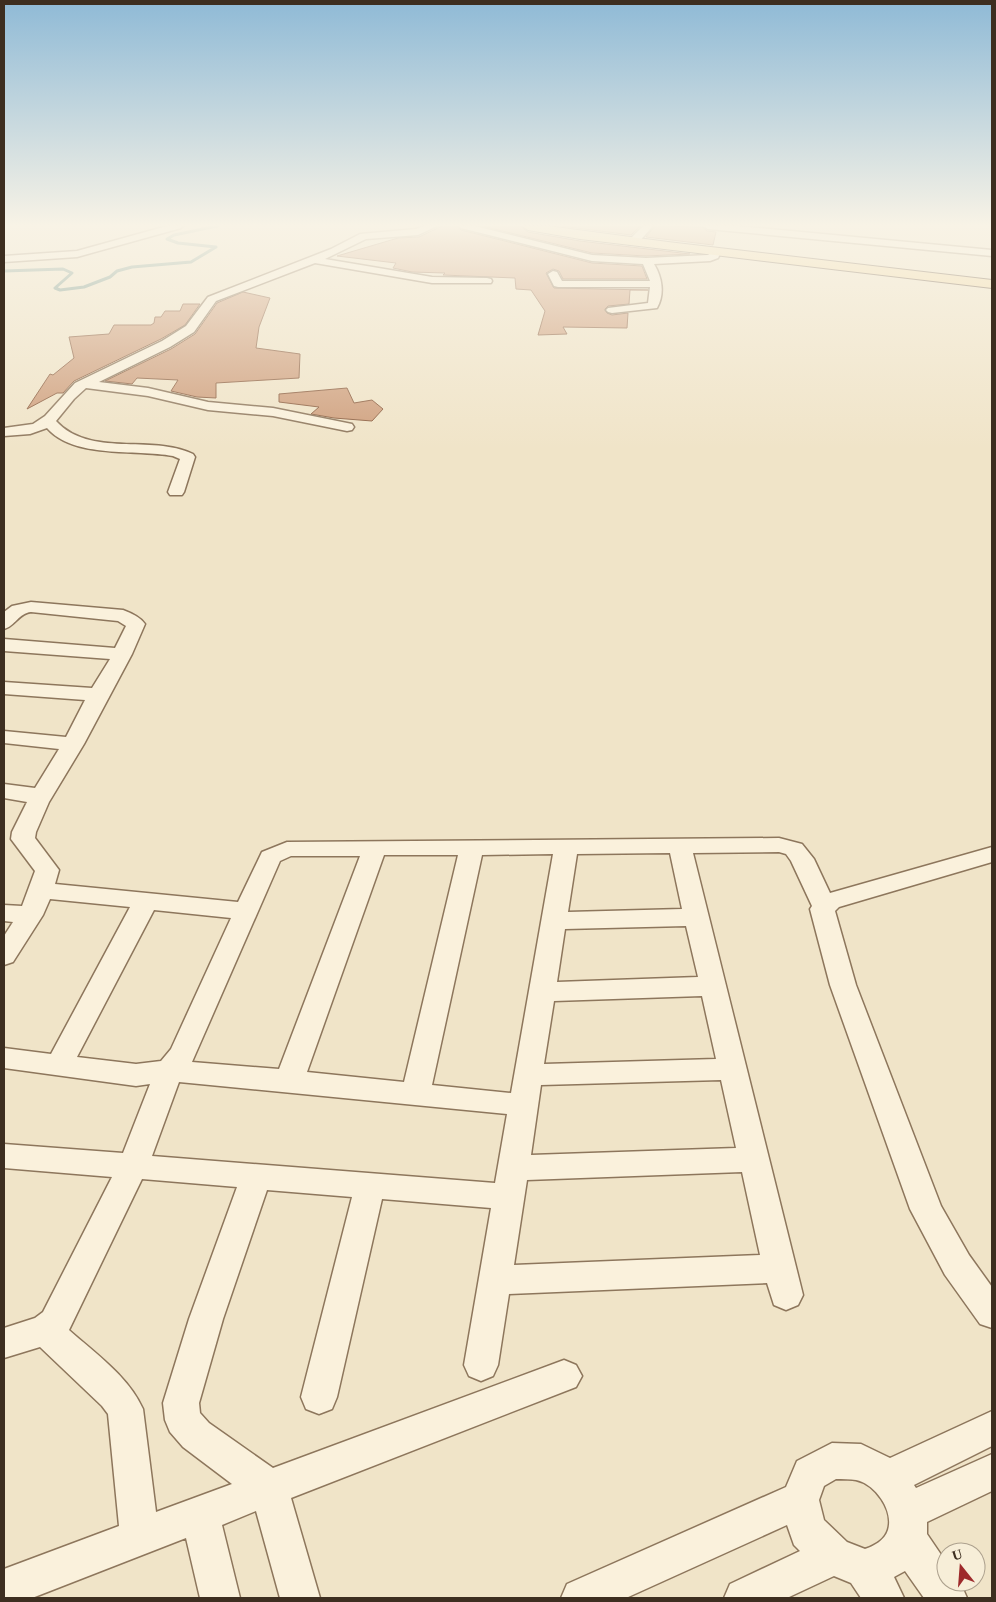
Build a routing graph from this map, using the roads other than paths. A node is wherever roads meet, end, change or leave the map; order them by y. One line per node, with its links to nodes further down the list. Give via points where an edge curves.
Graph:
1 (209, 301): 4 (street, via 190,329)
2 (654, 301): 3 (street, via 652,307)
3 (612, 310)
4 (84, 384): 5 (street, via 73,391); 6 (street, via 148,392 208,406 273,412)
5 (48, 421): 7 (street, via 33,429); 8 (street, via 60,432 83,441 181,453 188,458)
6 (347, 427)
7 (4, 432)
8 (176, 492)
9 (4, 623): 11 (street, via 21,607 123,616 136,624)
10 (4, 645): 11 (street)
11 (122, 654): 13 (street)
12 (4, 688): 13 (street)
13 (98, 695): 15 (street)
14 (4, 737): 15 (street)
15 (73, 744): 17 (street)
16 (4, 791): 17 (street, via 35,795)
17 (38, 802): 18 (street, via 24,839)
18 (15, 844): 24 (street, via 47,870)
19 (566, 846): 20 (street); 22 (street); 31 (street)
20 (680, 846): 26 (street, via 778,845 794,849); 30 (street)
21 (375, 847): 22 (street); 27 (street, via 287,850 270,857); 40 (street)
22 (472, 847): 41 (street)
23 (992, 854): 26 (street)
24 (43, 891): 25 (street); 29 (street)
25 (146, 901): 27 (street); 36 (street)
26 (827, 904): 50 (street, via 822,909 843,985 926,1208 957,1265)
27 (246, 911): 38 (street, via 183,1054)
28 (4, 913): 29 (street)
29 (30, 915): 32 (street)
30 (697, 917): 31 (street); 33 (street)
31 (554, 921): 34 (street)
32 (4, 956)
33 (713, 986): 34 (street); 37 (street)
34 (542, 992): 39 (street)
35 (4, 1058): 36 (street)
36 (59, 1065): 38 (street, via 136,1075)
37 (732, 1069): 39 (street); 44 (street)
38 (169, 1070): 40 (street); 45 (street)
39 (529, 1076): 42 (street)
40 (289, 1081): 41 (street)
41 (416, 1094): 42 (street)
42 (524, 1105): 47 (street)
43 (4, 1156): 45 (street)
44 (754, 1159): 47 (street); 49 (street, via 783,1282)
45 (133, 1166): 46 (street); 51 (street, via 55,1323)
46 (256, 1177): 48 (street); 59 (street, via 206,1319 181,1403 183,1420 196,1434)
47 (511, 1182): 48 (street); 49 (street)
48 (370, 1186): 55 (street)
49 (495, 1280): 53 (street)
50 (992, 1313)
51 (45, 1330): 52 (street); 63 (street, via 115,1394 126,1409)
52 (4, 1343)
53 (481, 1365)
54 (564, 1376): 59 (street)
55 (319, 1397)
56 (992, 1428): 58 (street)
57 (992, 1472): 62 (street)
58 (889, 1478): 60 (street, via 861,1462 832,1461 810,1474); 62 (street)
59 (269, 1488): 61 (street); 67 (street)
60 (800, 1500): 64 (street, via 808,1531); 68 (street)
61 (200, 1514): 63 (street); 66 (street)
62 (908, 1525): 64 (street, via 890,1559); 70 (street)
63 (140, 1537): 65 (street)
64 (860, 1574): 69 (street)
65 (4, 1589)
66 (220, 1598)
67 (300, 1598)
68 (581, 1598)
69 (744, 1598)
70 (947, 1598)

